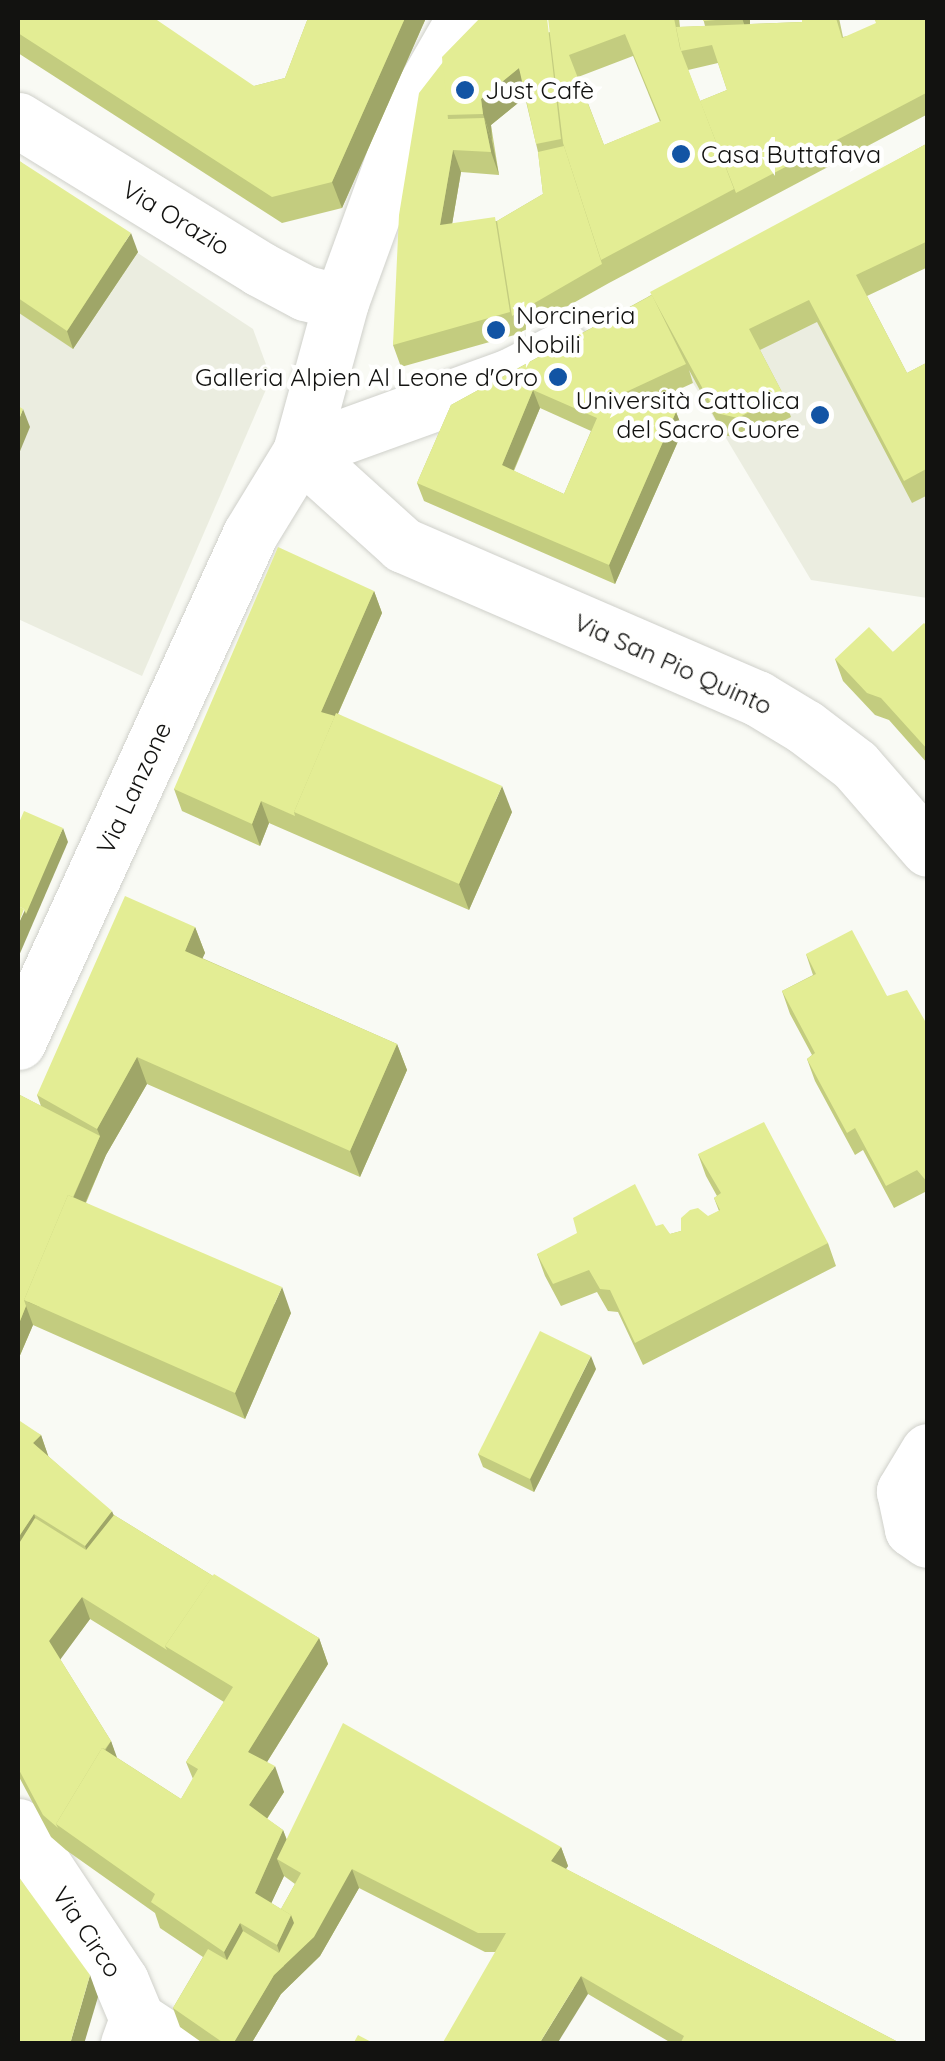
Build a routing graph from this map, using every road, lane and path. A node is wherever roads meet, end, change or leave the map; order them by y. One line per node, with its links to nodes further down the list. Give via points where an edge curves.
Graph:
1 (464, 18): 3 (street, Via Lanzone, via 410,112)
2 (18, 120): 3 (street, Via Orazio, via 260,269 305,293)
3 (341, 302): 5 (street, Via Lanzone)
4 (603, 329): 5 (street, via 510,376)
5 (300, 452): 6 (street, Via San Pio Quinto, via 405,546 757,698 855,765); 7 (street, Via Lanzone, via 250,534)
6 (928, 848)
7 (18, 1042)
8 (928, 1451): 9 (street, via 904,1492 912,1529)
9 (928, 1540)
10 (18, 1826): 11 (street, Via Circo, via 121,1981)
11 (147, 2035)

